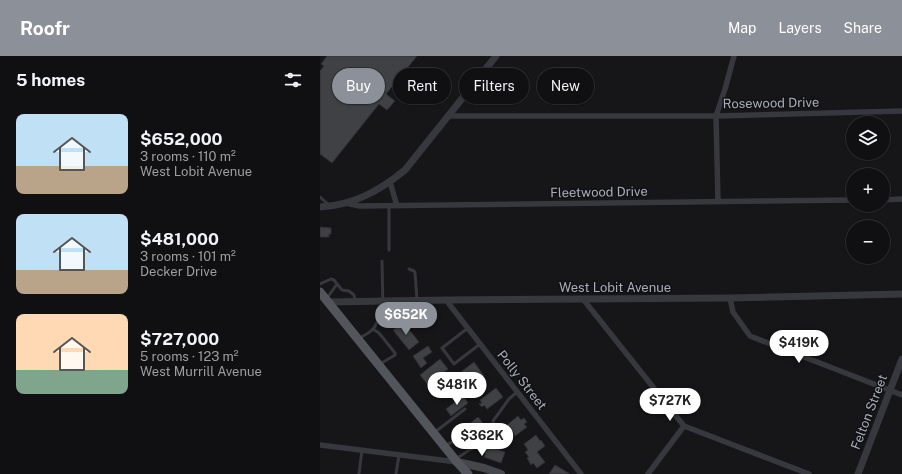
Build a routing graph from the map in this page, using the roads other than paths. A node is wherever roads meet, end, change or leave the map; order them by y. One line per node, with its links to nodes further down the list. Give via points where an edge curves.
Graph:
1 (496, 56): 4 (street)
2 (734, 56): 5 (street)
3 (902, 111): 5 (street, Rosewood Drive)
4 (449, 116): 5 (street, Rosewood Drive); 6 (street, via 405,170)
5 (716, 116): 11 (street)
6 (390, 182): 12 (street, via 359,199); 15 (street)
7 (320, 197): 13 (lane)
8 (902, 199): 10 (street)
9 (846, 200): 11 (street, Fleetwood Drive)
10 (890, 200)
11 (718, 202): 15 (street, Fleetwood Drive)
12 (345, 203): 13 (street); 14 (street, Fleetwood Drive)
13 (331, 206): 16 (street)
14 (389, 206): 15 (street, Fleetwood Drive); 17 (lane)
15 (397, 206)
16 (320, 207)
17 (389, 250)
18 (382, 261): 29 (lane)
19 (409, 269): 26 (lane, via 416,273)
20 (320, 284): 21 (lane, via 331,279)
21 (337, 284): 23 (lane); 28 (lane, via 342,290 354,295)
22 (902, 294): 24 (street, West Lobit Avenue)
23 (324, 298): 28 (street, West Lobit Avenue); 32 (main road)
24 (730, 298): 25 (street, West Lobit Avenue); 36 (street, via 734,312 750,336)
25 (583, 299): 27 (street, West Lobit Avenue); 40 (street)
26 (417, 300): 27 (street, West Lobit Avenue); 29 (street, West Lobit Avenue)
27 (446, 300): 30 (street, Polly Street)
28 (355, 301): 29 (street, West Lobit Avenue)
29 (383, 301): 31 (lane, via 383,309)
30 (468, 328): 33 (street, Polly Street); 33 (lane, via 442,348 454,364)
31 (373, 330): 32 (lane); 35 (lane, via 379,333 395,353)
32 (357, 339): 35 (main road)
33 (480, 344): 37 (street, Polly Street)
34 (902, 359): 36 (street, Felton Street)
35 (379, 365): 41 (main road)
36 (890, 390): 38 (street); 55 (street, Felton Street)
37 (518, 392): 44 (lane, via 509,399 493,421 494,431); 52 (street, Polly Street)
38 (902, 395)
39 (465, 409): 41 (lane)
40 (684, 426): 53 (street); 54 (street)
41 (433, 433): 43 (main road)
42 (320, 445): 45 (street)
43 (444, 447): 44 (lane, via 461,437); 47 (main road)
44 (472, 449): 47 (lane)
45 (362, 450): 46 (street); 48 (lane)
46 (399, 455): 47 (street); 49 (lane)
47 (456, 461): 50 (main road); 51 (main road)
48 (359, 474)
49 (396, 474)
50 (468, 474)
51 (501, 474)
52 (582, 474)
53 (648, 474)
54 (809, 474)
55 (858, 474)

